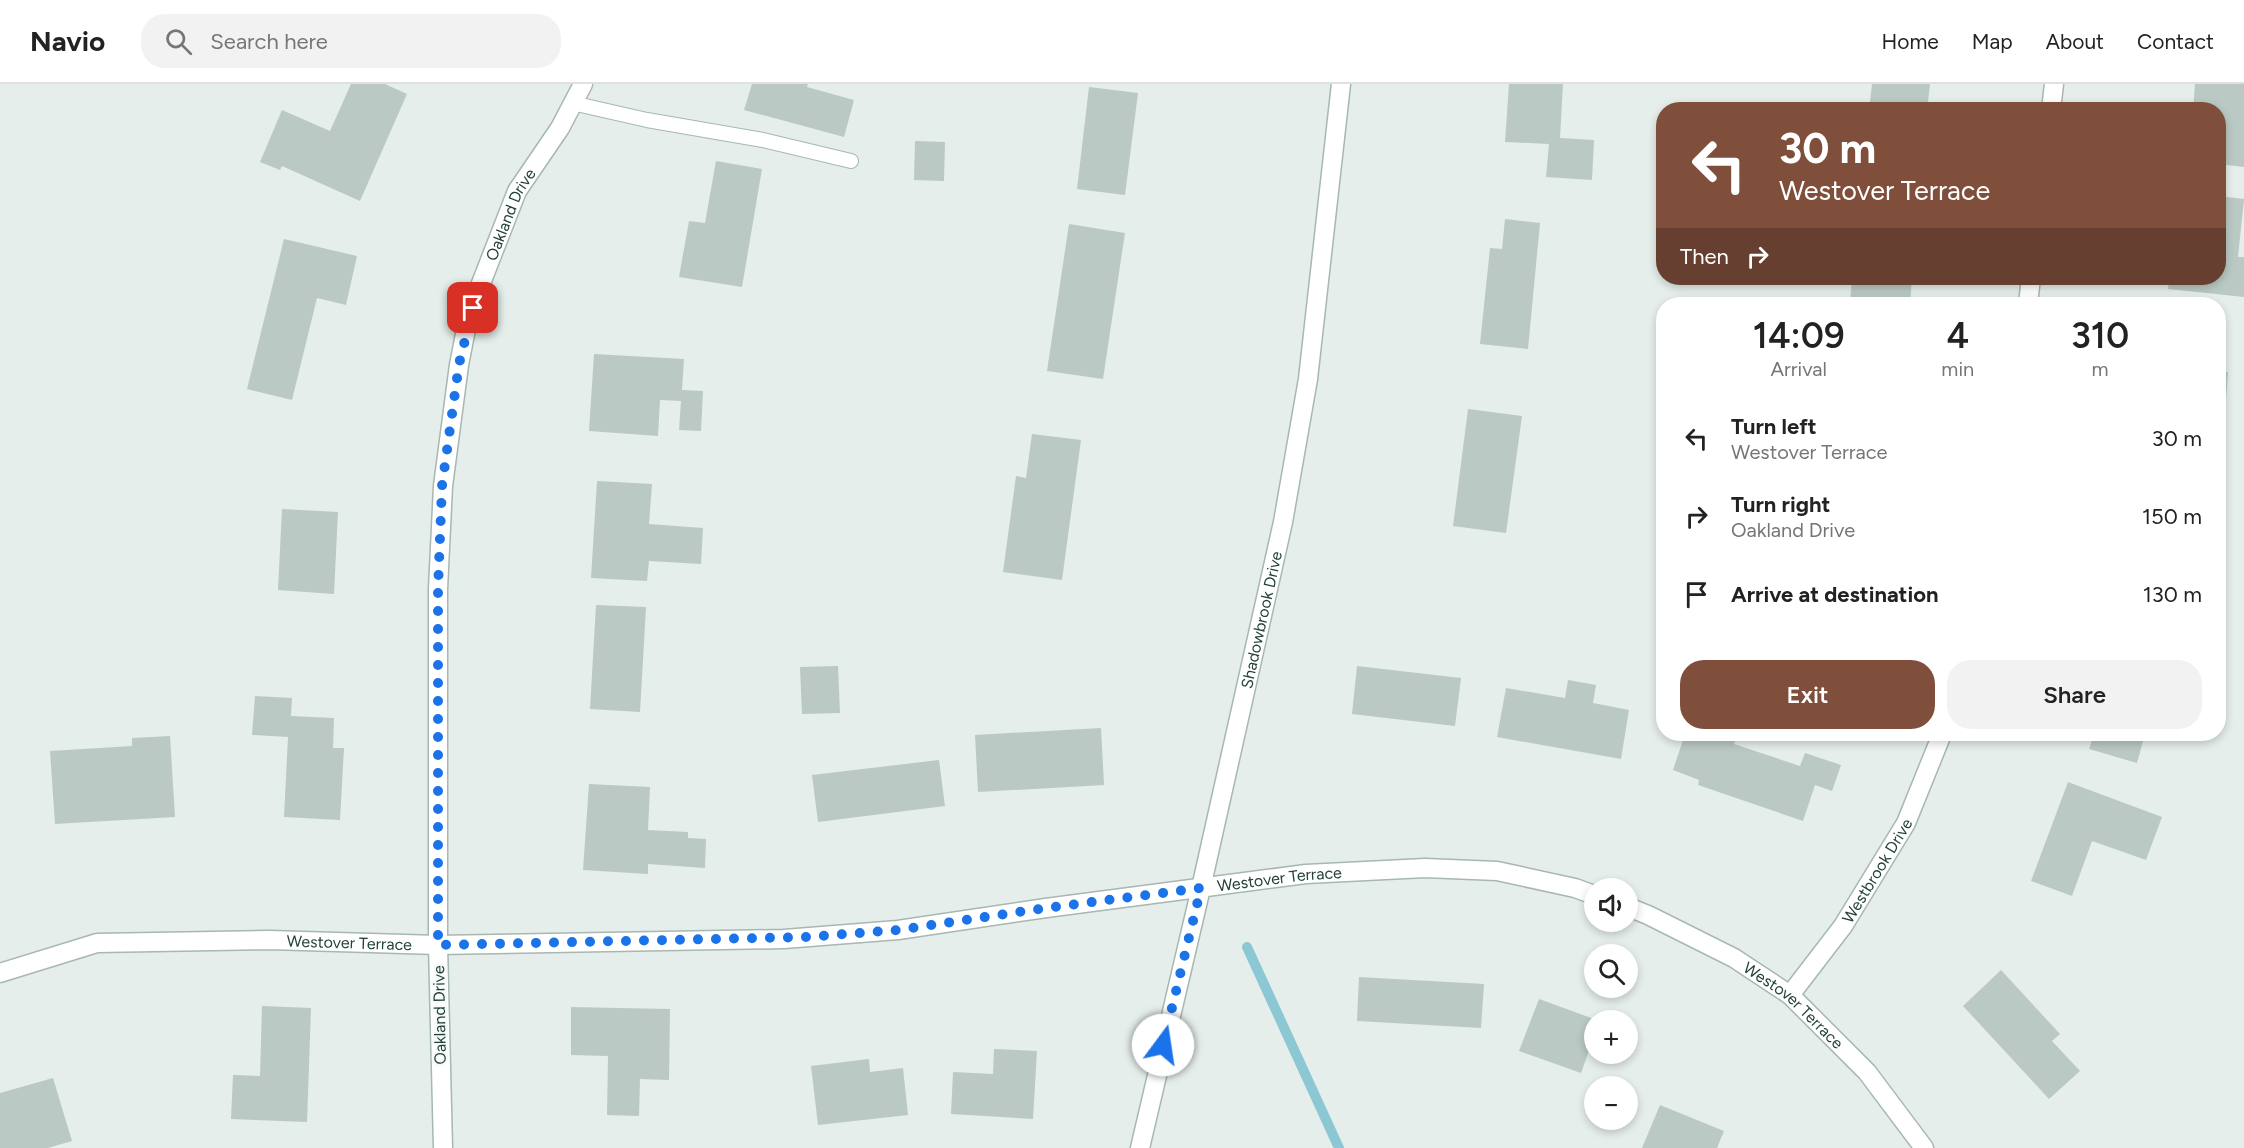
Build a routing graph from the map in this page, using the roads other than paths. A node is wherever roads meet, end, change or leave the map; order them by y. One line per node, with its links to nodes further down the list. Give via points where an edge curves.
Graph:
1 (583, 84): 5 (street, Oakland Drive)
2 (1341, 84): 8 (street, Shadowbrook Drive, via 1300,430)
3 (2054, 84): 4 (street)
4 (2052, 102)
5 (572, 104): 6 (lane); 11 (street, Oakland Drive, via 517,191 480,286 459,364 442,486 438,589)
6 (851, 161)
7 (1939, 741): 13 (street, Westbrook Drive, via 1906,822 1843,926)
8 (1201, 888): 9 (street, Westover Terrace, via 1306,874 1425,868 1497,871); 11 (street, Westover Terrace, via 898,930 807,937); 15 (street, Shadowbrook Drive)
9 (1584, 891)
10 (1638, 911): 13 (street, Westover Terrace, via 1734,958)
11 (438, 945): 12 (street, Westover Terrace, via 269,940 97,943); 14 (street, Oakland Drive)
12 (0, 973)
13 (1790, 995): 16 (street, Westover Terrace, via 1867,1072)
14 (443, 1148)
15 (1140, 1148)
16 (1924, 1148)

